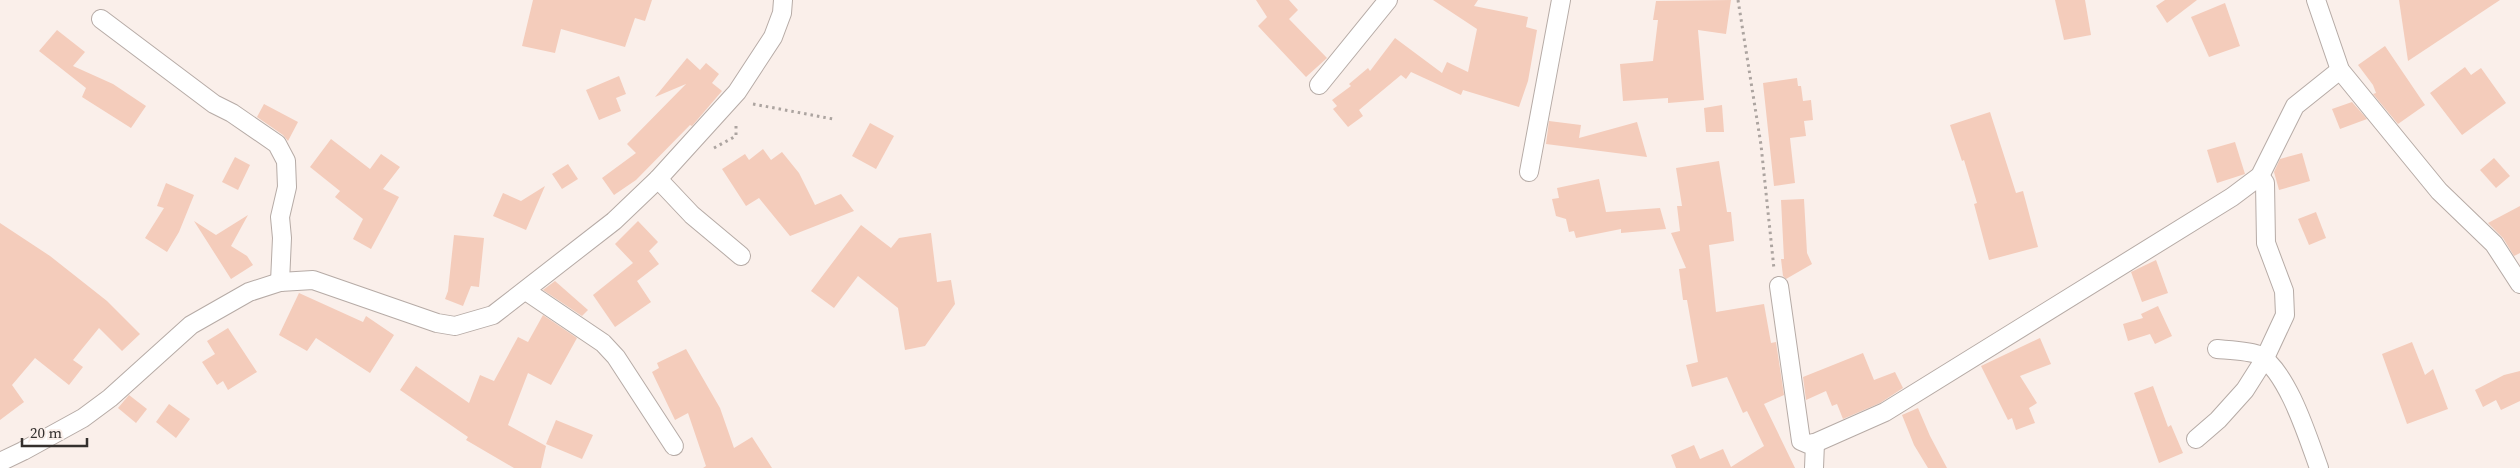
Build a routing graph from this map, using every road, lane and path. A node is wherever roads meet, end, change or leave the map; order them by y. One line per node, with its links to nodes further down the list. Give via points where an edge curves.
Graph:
1 (783, 0): 13 (street, via 773,37 737,92)
2 (1388, 0): 8 (street)
3 (1561, 0): 11 (street)
4 (1738, 0): 17 (path, via 1761,145 1773,268)
5 (2316, 0): 7 (street)
6 (101, 20): 15 (street, via 214,104 277,144 286,161 286,187 280,217)
7 (2340, 70): 12 (street, via 2295,106); 16 (street, via 2439,191 2494,244)
8 (1319, 85)
9 (749, 104): 10 (path)
10 (833, 119)
11 (1529, 172)
12 (2260, 176): 20 (street, via 2265,183 2266,243 2284,291 2284,315); 22 (street, via 2180,231 1885,412)
13 (658, 179): 14 (street, via 692,215); 18 (street, via 614,220)
14 (741, 256)
15 (280, 282): 18 (street, via 313,280 437,323 455,326 493,315); 24 (street, via 249,292 191,325 90,413)
16 (2520, 284)
17 (1779, 286): 22 (street, via 1801,441)
18 (526, 291): 23 (street, via 603,343 616,357)
19 (2217, 349): 20 (street, via 2259,355)
20 (2264, 360): 21 (street, via 2244,390); 26 (street, via 2280,377 2299,413)
21 (2196, 439)
22 (1815, 443): 25 (street)
23 (674, 446)
24 (0, 462)
25 (1814, 468)
26 (2319, 468)

